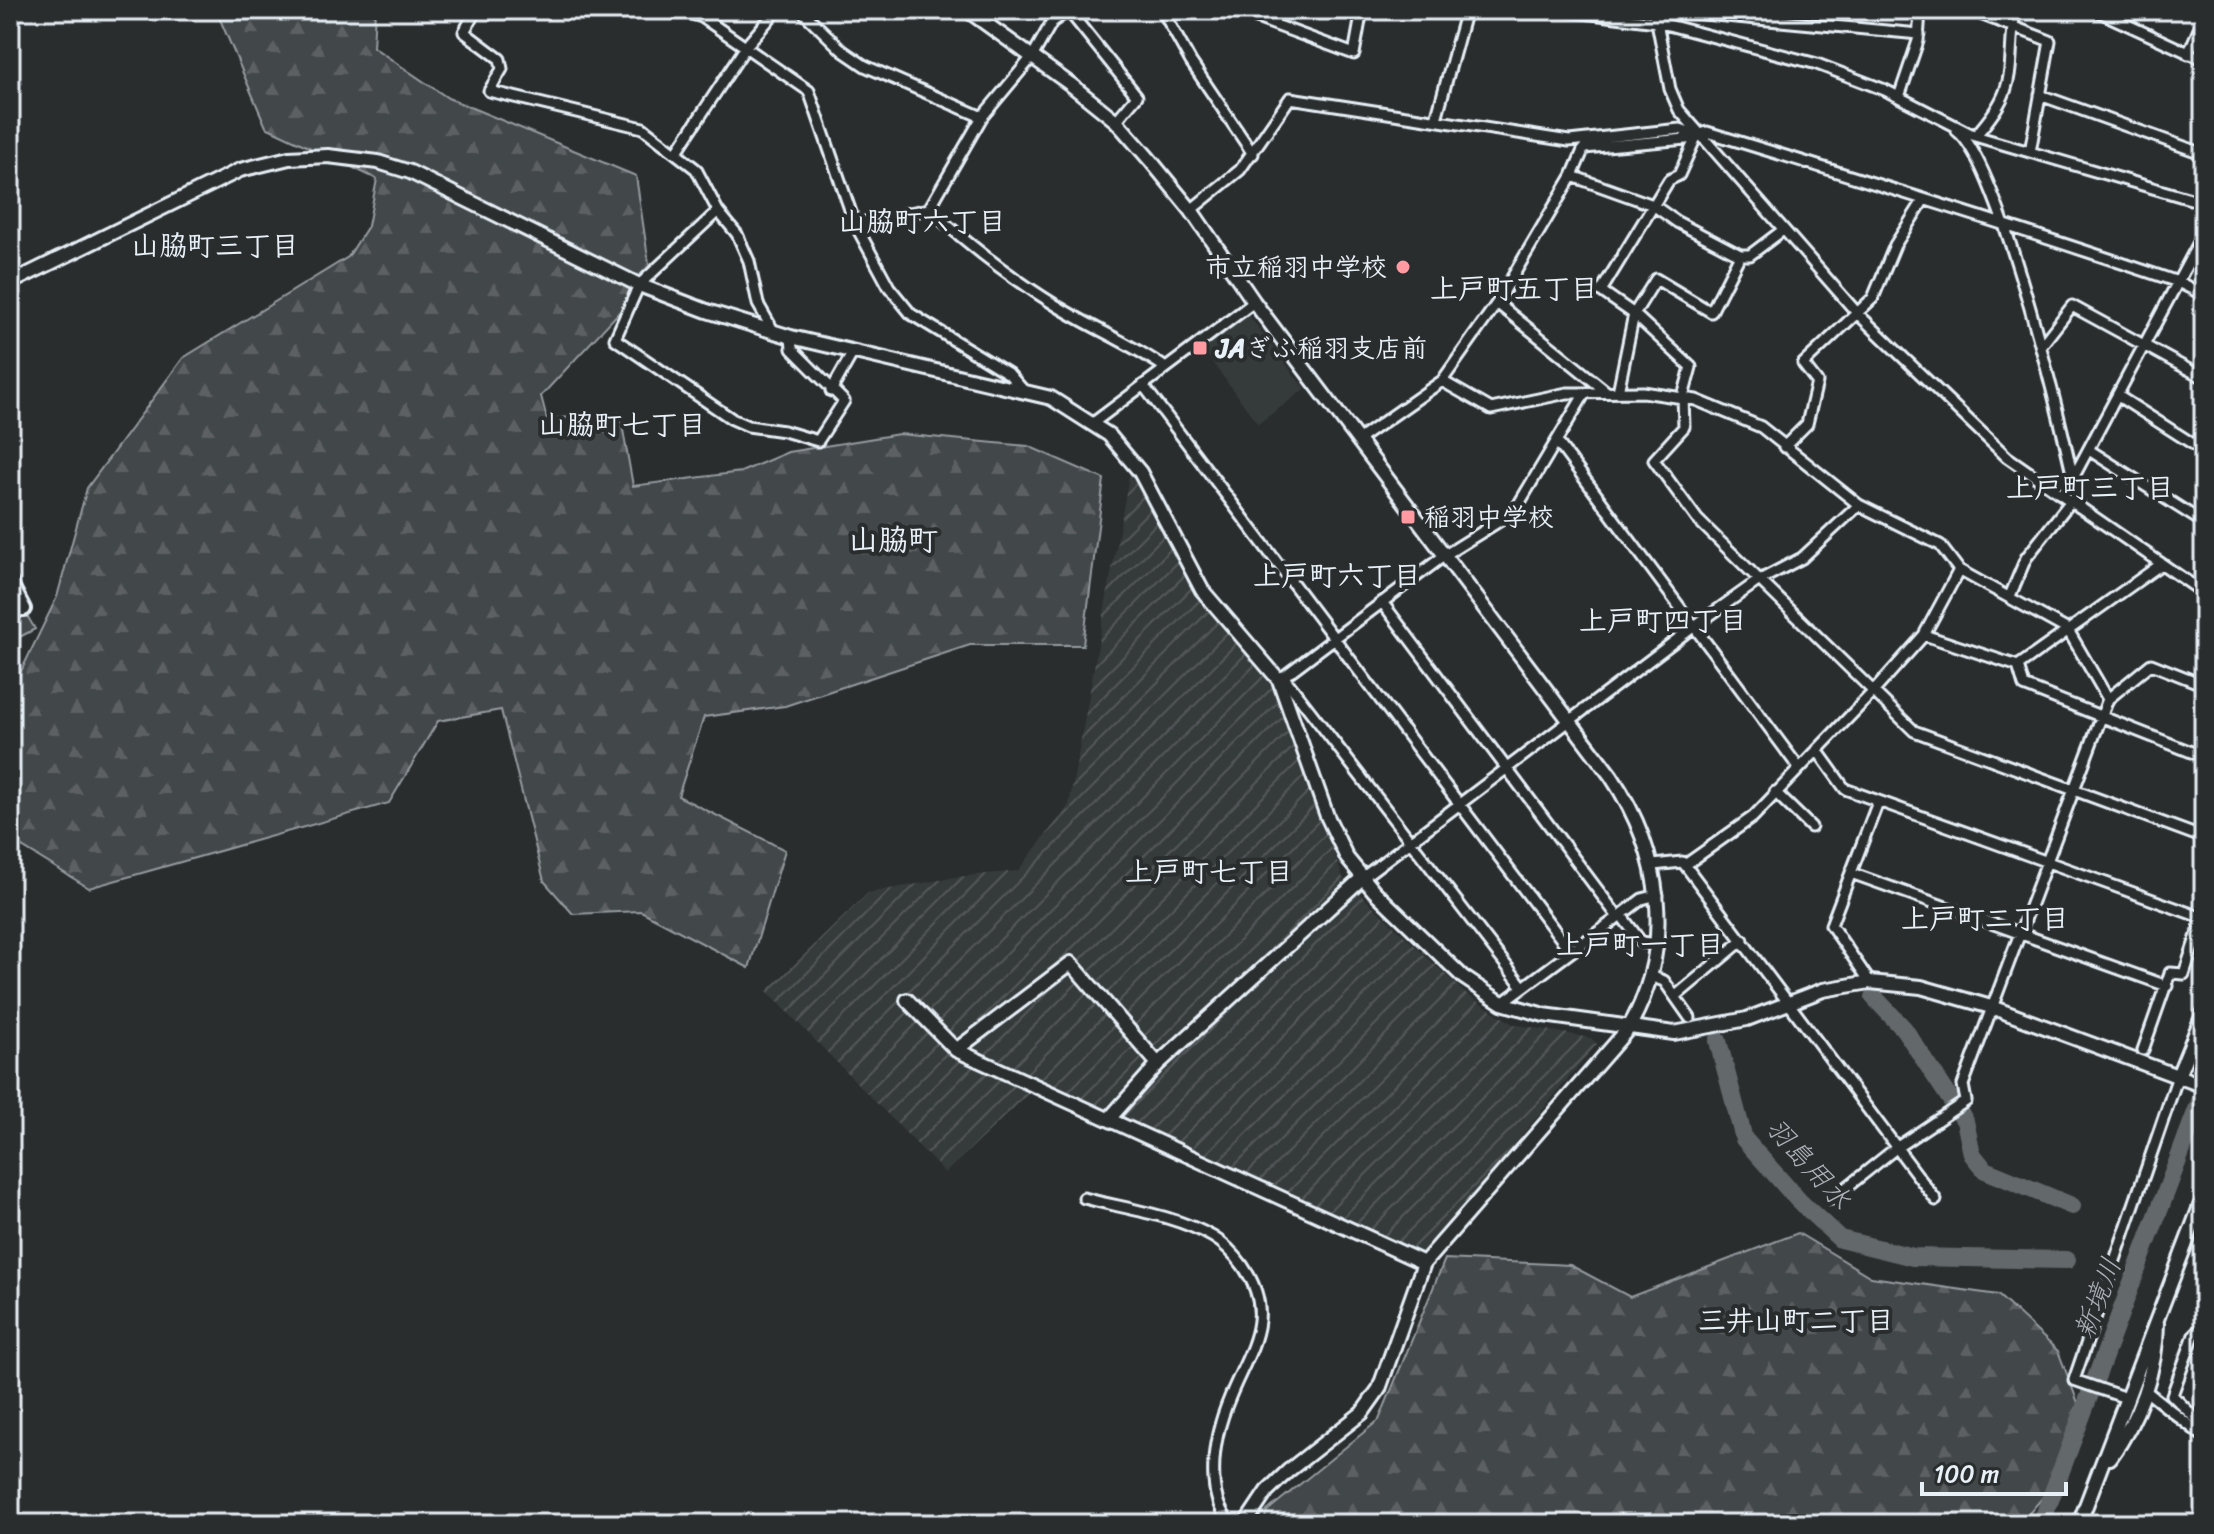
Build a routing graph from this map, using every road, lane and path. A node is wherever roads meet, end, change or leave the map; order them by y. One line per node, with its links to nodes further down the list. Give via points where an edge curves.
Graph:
1 (476, 10): 35 (street, via 464,32 500,59 502,69 489,91 643,128)
2 (679, 10): 22 (street, via 702,17)
3 (777, 10): 22 (street)
4 (801, 10): 28 (street, via 865,66)
5 (967, 10): 24 (street)
6 (1068, 10): 24 (street, via 1052,22); 31 (street, via 1137,96)
7 (1162, 10): 36 (street)
8 (1235, 10): 9 (street, via 1354,54)
9 (1362, 10)
10 (1466, 10): 29 (street)
11 (1559, 10): 19 (street)
12 (1653, 10): 19 (street)
13 (1661, 10): 17 (street)
14 (2015, 10): 20 (street)
15 (1920, 11): 20 (street, via 1975,12); 21 (street)
16 (2100, 11): 23 (street)
17 (1714, 13): 21 (street)
18 (2204, 18): 23 (street)
19 (1657, 22): 27 (street, via 1817,64); 32 (street, via 1670,89)
20 (2013, 26): 26 (street, via 2050,41); 33 (street, via 2009,86 1998,110)
21 (1919, 34): 27 (street)
22 (747, 45): 35 (street); 46 (street, via 809,91)
23 (2188, 54): 25 (street)
24 (1032, 57): 28 (street); 31 (street)
25 (2204, 60)
26 (2040, 95): 34 (street); 37 (street)
27 (1899, 97): 30 (street)
28 (982, 117): 42 (street)
29 (1436, 119): 32 (street, via 1569,141 1680,129); 36 (street, via 1290,98)
30 (1941, 120): 33 (street); 45 (street, via 1966,138)
31 (1116, 121): 43 (street)
32 (1697, 135): 38 (street, via 1584,148); 39 (street, via 1707,132); 41 (street, via 1679,175 1669,180); 47 (street)
33 (1975, 136): 34 (street)
34 (2030, 152): 40 (street)
35 (676, 153): 44 (street, via 696,169)
36 (1253, 154): 43 (street)
37 (2204, 154)
38 (1572, 176): 41 (street); 55 (street)
39 (1923, 201): 45 (street); 57 (street, via 1895,245 1873,298)
40 (2204, 203)
41 (1653, 205): 49 (street); 56 (street, via 1601,291)
42 (929, 209): 46 (street); 63 (street, via 989,260 1056,306)
43 (1191, 210): 54 (street)
44 (718, 211): 52 (street); 58 (street, via 743,248 758,304)
45 (2001, 222): 50 (street); 60 (street)
46 (855, 224): 67 (street, via 874,264 911,314 1009,374)
47 (1783, 230): 49 (street, via 1750,255); 57 (street)
48 (2204, 233): 50 (street)
49 (1740, 255): 56 (street, via 1711,312 1656,279)
50 (2178, 282): 53 (street); 61 (street)
51 (10, 283): 52 (street, via 240,170 289,158 328,156 410,172)
52 (639, 285): 58 (street); 68 (street, via 615,339 732,419 818,441 844,401)
53 (2204, 295)
54 (1254, 302): 63 (street); 75 (street)
55 (1497, 303): 65 (street); 69 (street)
56 (1634, 314): 70 (street); 73 (street, via 1691,367)
57 (1858, 314): 77 (street, via 1803,364 1817,382 1814,396 1807,424); 82 (street, via 2007,457)
58 (774, 332): 59 (street)
59 (791, 337): 62 (street); 68 (street, via 792,349)
60 (2041, 346): 61 (street, via 2072,306); 80 (street)
61 (2145, 347): 64 (street); 72 (street)
62 (853, 352): 67 (street); 68 (street)
63 (1164, 367): 66 (street)
64 (2204, 378)
65 (1442, 381): 71 (street, via 1491,409); 75 (street)
66 (1143, 385): 74 (street); 97 (street)
67 (1023, 390): 74 (street, via 1051,398)
68 (831, 391)
69 (1607, 392): 70 (street); 71 (street)
70 (1618, 392): 73 (street)
71 (1585, 393): 76 (street)
72 (2118, 396): 78 (street); 79 (street)
73 (1683, 397): 77 (street, via 1761,427); 87 (street, via 1684,427 1654,460 1697,519)
74 (1093, 423): 99 (street, via 1132,460 1202,590)
75 (1358, 440): 84 (street)
76 (1558, 443): 84 (street, via 1514,512); 94 (street)
77 (1784, 447): 81 (street)
78 (2089, 450): 80 (street); 83 (street)
79 (2204, 451)
80 (2073, 478): 82 (street)
81 (1859, 505): 86 (street, via 1940,545); 87 (street, via 1802,558)
82 (2074, 505): 85 (street); 90 (street, via 2026,558)
83 (2204, 523)
84 (1445, 555): 91 (street); 104 (street)
85 (2160, 565): 89 (street); 95 (street)
86 (1959, 570): 90 (street); 96 (street)
87 (1758, 581): 94 (street); 101 (street)
88 (10, 582): 92 (street)
89 (2204, 593)
90 (2010, 596): 95 (street)
91 (1382, 602): 97 (street); 107 (street)
92 (24, 609): 93 (street)
93 (10, 616)
94 (1696, 625): 104 (street); 108 (street)
95 (2068, 630): 98 (street); 102 (street)
96 (1924, 635): 98 (street); 101 (street)
97 (1334, 638): 99 (street); 112 (street)
98 (2018, 666): 103 (street, via 2024,686)
99 (1281, 678): 115 (street); 120 (street, via 1336,837)
100 (2204, 685): 102 (street, via 2151,664)
101 (1874, 691): 105 (street); 109 (street, via 1914,731)
102 (2108, 699): 103 (street)
103 (2100, 718): 106 (street); 109 (street)
104 (1569, 720): 107 (street); 117 (street, via 1631,808)
105 (1817, 750): 108 (street); 111 (street, via 1845,789)
106 (2204, 757)
107 (1506, 767): 112 (street); 122 (street)
108 (1799, 768): 110 (street)
109 (2073, 790): 114 (street); 116 (street)
110 (1775, 792): 113 (street); 118 (street, via 1753,817)
111 (1878, 802): 116 (street); 119 (street)
112 (1458, 804): 115 (street); 127 (street)
113 (1811, 827)
114 (2204, 838)
115 (1410, 840): 120 (street); 131 (street)
116 (2045, 862): 123 (street); 124 (street)
117 (1653, 865): 118 (street); 121 (street)
118 (1685, 865): 125 (street)
119 (1851, 873): 124 (street); 129 (street, via 1831,925)
120 (1362, 878): 135 (street, via 1463,977); 142 (street)
121 (1658, 895): 122 (street, via 1642,899); 126 (street)
122 (1619, 916): 126 (street, via 1641,942); 127 (street)
123 (2203, 916): 130 (street, via 2184,974 2170,973)
124 (2019, 932): 130 (street); 136 (street)
125 (1743, 940): 132 (street); 134 (street)
126 (1657, 944): 128 (street)
127 (1571, 952): 131 (street)
128 (1650, 976): 132 (street, via 1664,981); 139 (street)
129 (1870, 982): 134 (street); 136 (street, via 1921,987)
130 (2167, 986): 141 (street)
131 (1523, 987): 135 (street)
132 (1676, 996): 138 (street)
133 (907, 1000): 140 (street)
134 (1788, 1002): 139 (street, via 1705,1030); 146 (street)
135 (1502, 1003): 139 (street)
136 (1991, 1007): 143 (street); 146 (street, via 1963,1085 1966,1101)
137 (2204, 1012): 143 (street)
138 (1690, 1018)
139 (1628, 1029): 152 (street)
140 (956, 1050): 142 (street, via 1071,963); 145 (street)
141 (2143, 1050)
142 (1158, 1064): 145 (street)
143 (2178, 1076): 144 (street); 156 (street, via 2074,1380)
144 (2204, 1086)
145 (1109, 1119): 152 (street)
146 (1896, 1148): 149 (street); 150 (street)
147 (2204, 1196): 151 (street)
148 (1084, 1198): 160 (street, via 1210,1235 1250,1277 1259,1331 1219,1428 1213,1464 1214,1494)
149 (1832, 1199)
150 (1936, 1200)
151 (2200, 1210): 153 (street)
152 (1424, 1263): 161 (street, via 1379,1389 1354,1421 1267,1491)
153 (2157, 1313): 155 (street, via 2157,1346); 156 (street)
154 (2204, 1334): 157 (street, via 2194,1335 2172,1395)
155 (2146, 1391): 158 (street); 159 (street)
156 (2126, 1398): 159 (street)
157 (2204, 1427)
158 (2204, 1437)
159 (2102, 1465): 162 (street)
160 (1231, 1524)
161 (1245, 1524)
162 (2079, 1524)

